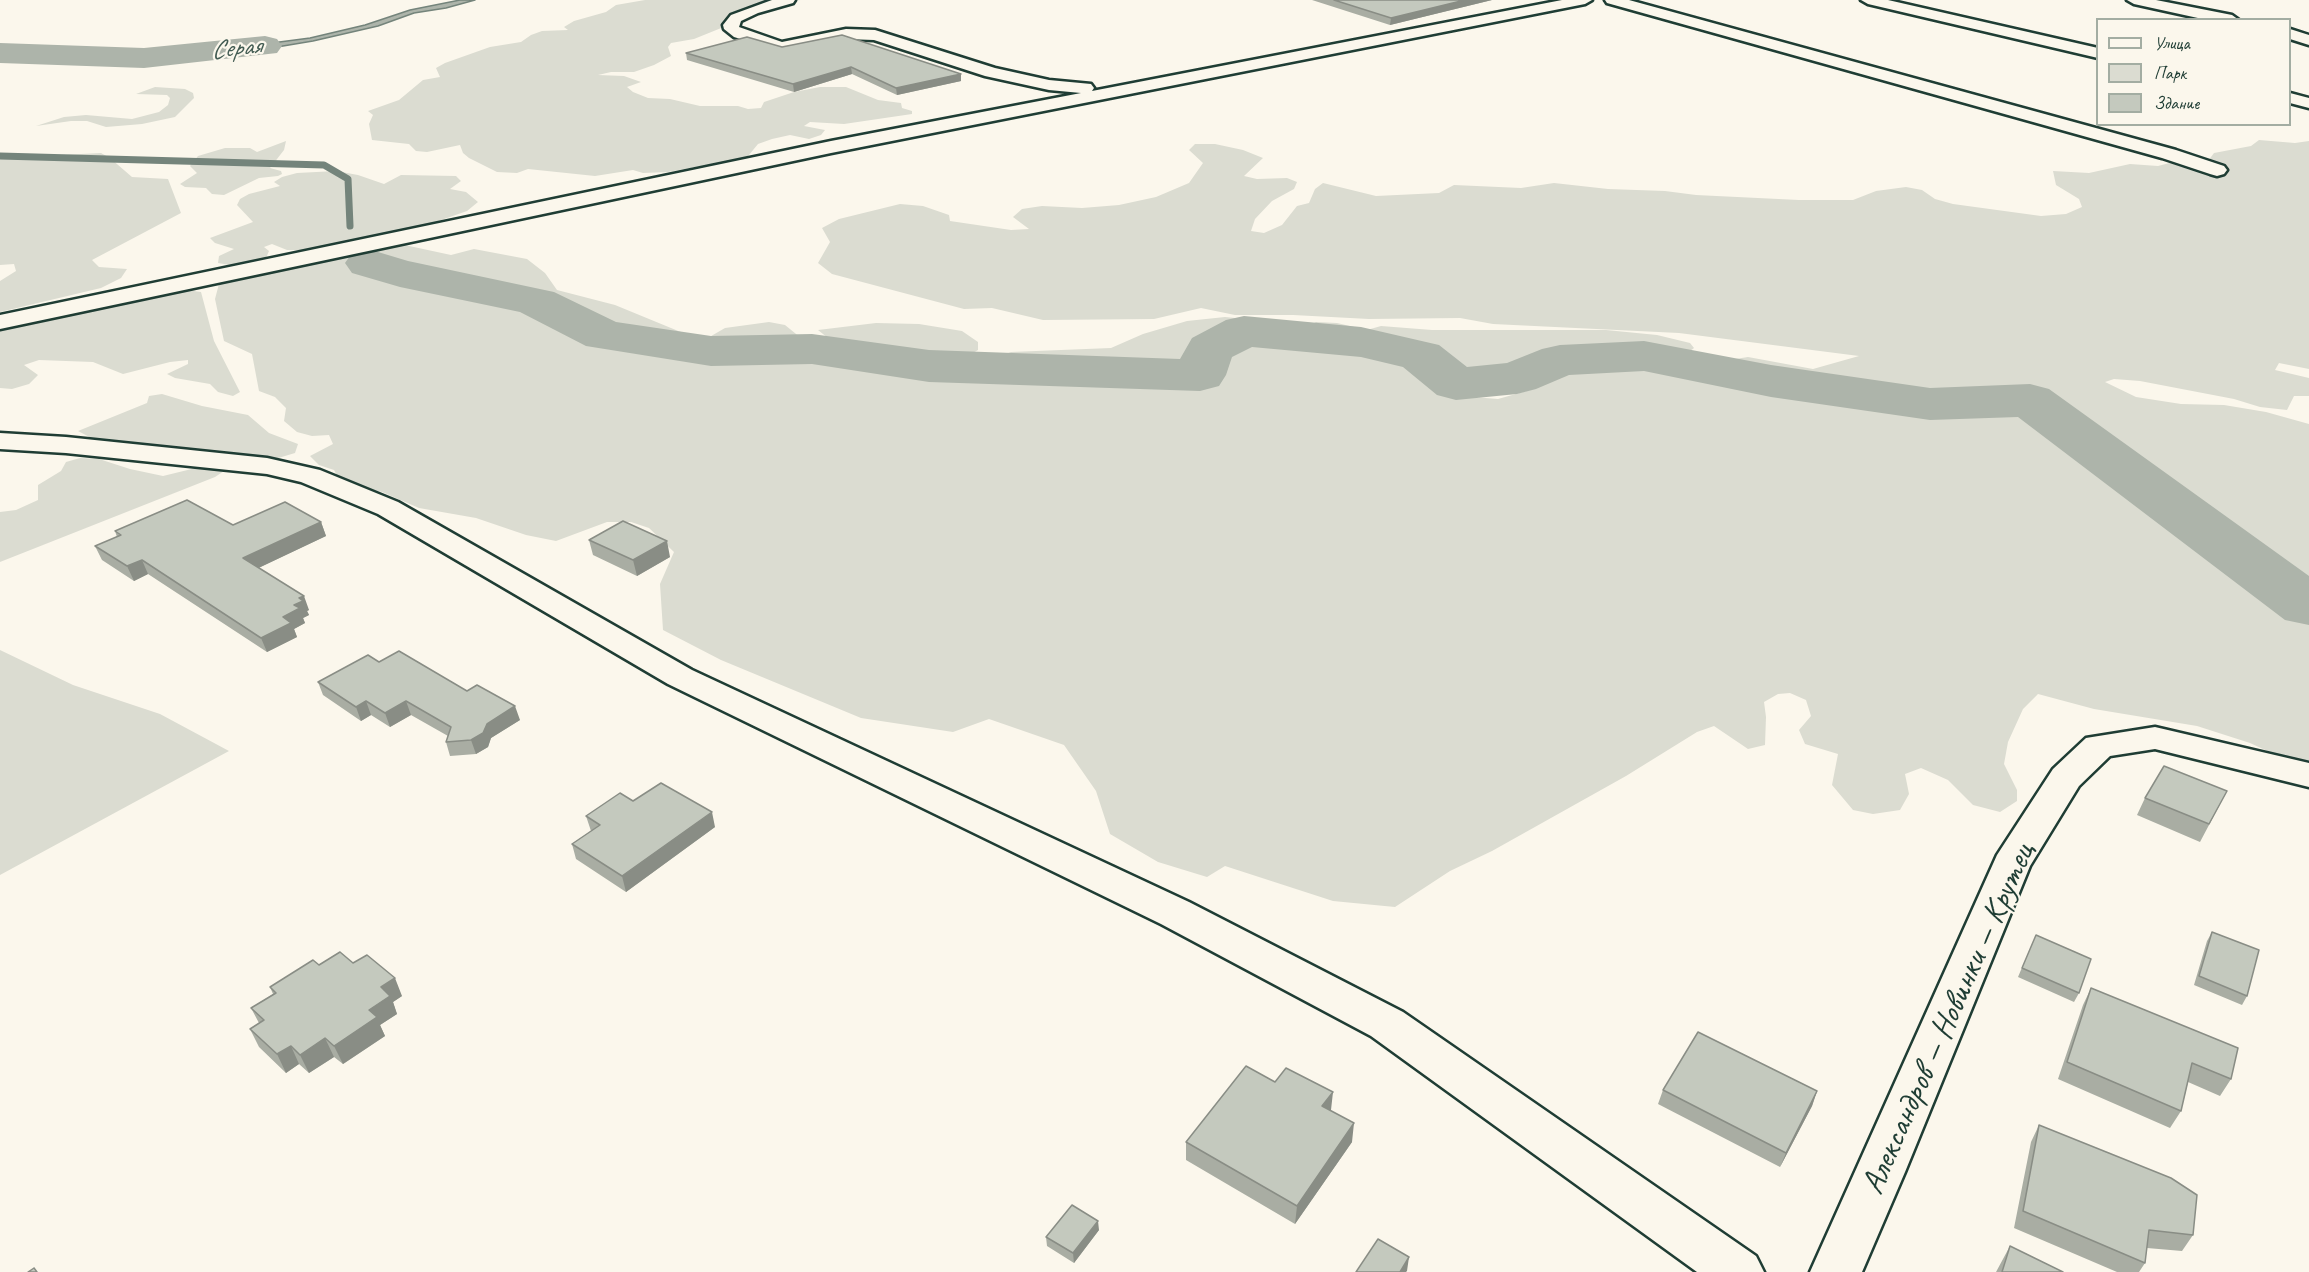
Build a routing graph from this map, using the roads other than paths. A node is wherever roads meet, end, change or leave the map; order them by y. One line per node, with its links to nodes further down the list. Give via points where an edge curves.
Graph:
1 (788, 0): 10 (street, via 736,18 732,29 782,47 846,34 868,34 1031,81 1077,88)
2 (1585, 0): 10 (street)
3 (1612, 0): 13 (street)
4 (1868, 0): 9 (street)
5 (2134, 0): 6 (street)
6 (2222, 18)
7 (2291, 34): 8 (street)
8 (2309, 39)
9 (2096, 53)
10 (1135, 89): 14 (street, via 831,147)
11 (2291, 98): 12 (street)
12 (2309, 103)
13 (2217, 170)
14 (0, 322)
15 (0, 441): 17 (street, via 267,466 310,476 388,508 680,677 1175,913 1387,1024)
16 (2309, 775): 18 (street, Александров — Новинки — Крутец, via 2155,738 2099,746 2066,778 2011,865)
17 (1738, 1272)
18 (1836, 1272)

